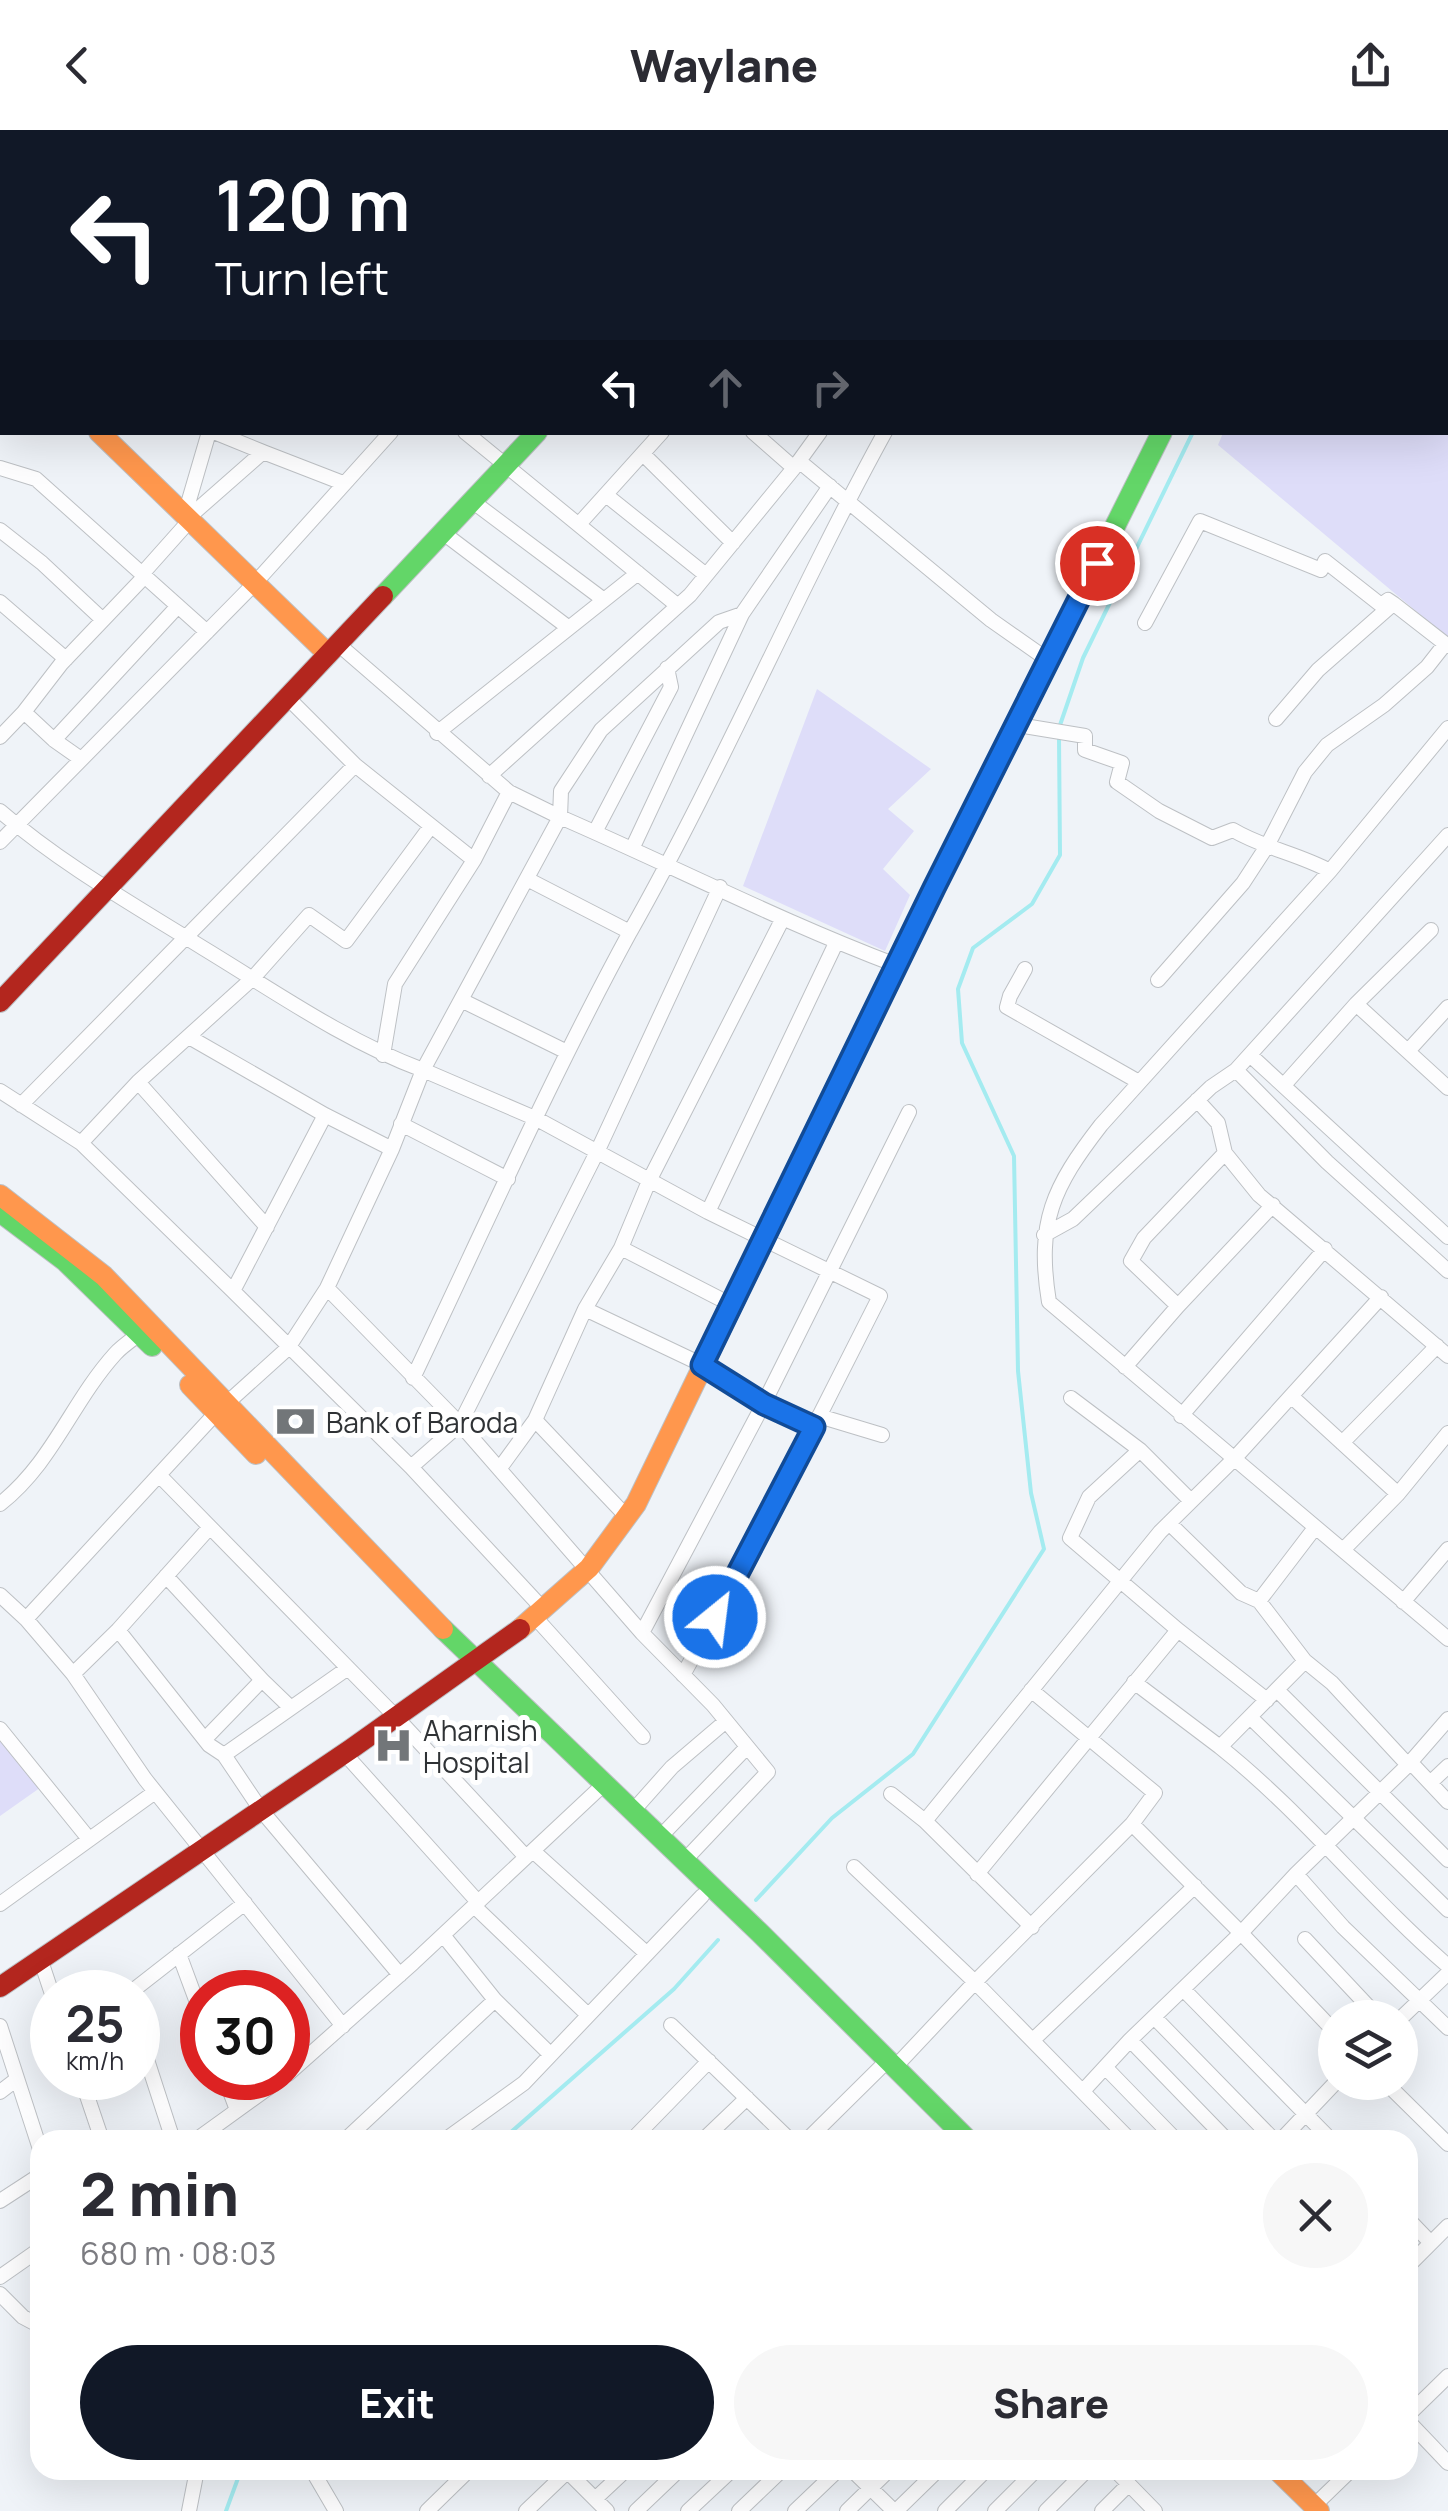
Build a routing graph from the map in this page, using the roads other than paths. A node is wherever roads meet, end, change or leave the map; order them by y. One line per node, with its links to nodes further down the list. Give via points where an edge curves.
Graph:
1 (102, 435): 22 (street)
2 (210, 435): 22 (street)
3 (219, 435): 12 (street)
4 (388, 435): 17 (street)
5 (469, 435): 14 (street)
6 (534, 435): 14 (street)
7 (660, 435): 13 (street)
8 (757, 435): 15 (street)
9 (818, 435): 15 (street)
10 (883, 435): 21 (street)
11 (1160, 435): 44 (street)
12 (262, 452): 17 (street); 22 (street)
13 (644, 455): 19 (street); 26 (street)
14 (507, 464): 20 (street); 23 (street)
15 (796, 465): 18 (street); 26 (street)
16 (0, 468): 28 (street, via 36,479)
17 (343, 483): 30 (street)
18 (830, 486): 21 (street); 36 (street)
19 (606, 495): 23 (street); 29 (street)
20 (472, 501): 25 (street); 31 (street)
21 (847, 501): 44 (street); 68 (street)
22 (188, 517): 28 (street); 30 (street)
23 (580, 523): 27 (street)
24 (0, 530): 37 (street)
25 (442, 532): 39 (street); 42 (street)
26 (732, 543): 29 (street)
27 (638, 572): 31 (street); 35 (street)
28 (144, 575): 34 (street); 37 (street)
29 (706, 575): 35 (street)
30 (256, 582): 40 (street); 42 (street)
31 (604, 600): 39 (street)
32 (0, 602): 43 (street)
33 (1394, 604): 38 (street, via 1381,605 1325,561 1321,570 1200,521); 41 (street); 48 (street, via 1318,670)
34 (178, 606): 40 (street); 53 (street)
35 (678, 606): 56 (street)
36 (742, 614): 45 (street, via 719,622); 66 (street)
37 (104, 620): 43 (street)
38 (1145, 623)
39 (569, 628): 51 (street)
40 (206, 632): 54 (street)
41 (1446, 645): 65 (street, via 1384,705 1327,745 1305,772)
42 (333, 649): 46 (street); 51 (street)
43 (66, 659): 47 (street)
44 (1048, 660): 49 (street)
45 (667, 668): 59 (street, via 601,730 561,791); 62 (street, via 671,687)
46 (286, 696): 55 (street); 71 (street)
47 (24, 712): 52 (street); 53 (street)
48 (1276, 718)
49 (1018, 725): 65 (street, via 1085,736 1085,750 1122,763 1117,782 1159,811 1212,838 1234,830); 78 (street)
50 (1448, 728): 69 (street)
51 (438, 733): 56 (street)
52 (0, 736)
53 (54, 740): 54 (street)
54 (81, 759): 60 (street)
55 (355, 764): 61 (street); 76 (street)
56 (489, 776): 57 (street)
57 (508, 792): 59 (street); 67 (street)
58 (0, 811): 60 (street)
59 (560, 817): 62 (street); 70 (street)
60 (16, 825): 64 (street); 71 (street)
61 (431, 826): 67 (street); 80 (street, via 346,941 309,916)
62 (595, 832): 66 (street)
63 (1448, 836): 90 (street)
64 (0, 842)
65 (1267, 846): 69 (street); 81 (street)
66 (632, 849): 68 (street)
67 (474, 860): 89 (street, via 394,984)
68 (668, 864): 72 (street); 75 (street)
69 (1330, 870): 94 (street)
70 (527, 878): 75 (street); 82 (street)
71 (107, 888): 76 (street); 83 (street)
72 (720, 888): 73 (street); 106 (street)
73 (782, 920): 77 (street); 110 (street)
74 (1431, 930): 84 (street)
75 (630, 932): 87 (street)
76 (184, 936): 80 (street); 99 (street)
77 (836, 943): 78 (street); 113 (street)
78 (896, 965): 116 (street)
79 (1025, 969): 94 (street, via 1007,1008)
80 (253, 978): 86 (street); 89 (street)
81 (1158, 980)
82 (460, 1000): 87 (street); 91 (street)
83 (0, 1002)
84 (1356, 1004): 88 (street); 95 (street)
85 (1448, 1007): 88 (street)
86 (189, 1037): 93 (street); 101 (street)
87 (566, 1051): 102 (street)
88 (1408, 1051): 96 (street)
89 (383, 1055): 91 (street)
90 (1250, 1055): 92 (street); 95 (street)
91 (423, 1070): 102 (street); 103 (street)
92 (1236, 1070): 98 (street); 121 (street)
93 (138, 1082): 104 (street); 114 (street)
94 (1139, 1082): 115 (street, via 1067,1169)
95 (1284, 1085): 117 (street)
96 (1448, 1088)
97 (0, 1091): 99 (street)
98 (1197, 1100): 107 (street, via 1218,1124); 115 (street, via 1072,1219)
99 (21, 1105): 104 (street)
100 (909, 1112): 120 (street)
101 (325, 1115): 105 (street); 114 (street)
102 (537, 1119): 106 (street); 108 (street)
103 (401, 1124): 105 (street); 108 (street)
104 (82, 1143): 123 (street)
105 (392, 1149): 122 (street)
106 (598, 1150): 110 (street); 141 (street)
107 (1225, 1152): 112 (street); 126 (street, via 1130,1261)
108 (508, 1179): 133 (street)
109 (0, 1180): 111 (street)
110 (649, 1181): 113 (street); 118 (street)
111 (3, 1202): 128 (street, via 104,1276)
112 (1272, 1205): 119 (street); 126 (street)
113 (708, 1212): 116 (street)
114 (267, 1226): 123 (street)
115 (1044, 1236): 132 (street, via 1049,1302)
116 (764, 1238): 120 (street); 125 (street)
117 (1448, 1238)
118 (621, 1248): 125 (street); 127 (street)
119 (1325, 1248): 124 (street); 138 (street)
120 (828, 1271): 136 (street); 140 (street, via 880,1296)
121 (1448, 1272)
122 (328, 1288): 129 (street); 133 (street)
123 (234, 1291): 129 (street)
124 (1382, 1297): 130 (street); 134 (street)
125 (732, 1305): 131 (street)
126 (1178, 1306): 132 (street)
127 (585, 1309): 131 (street); 139 (street)
128 (144, 1330): 137 (street); 152 (street, via 116,1352 52,1450)
129 (288, 1348): 137 (street); 147 (street)
130 (1443, 1351): 144 (street)
131 (702, 1365): 136 (street); 153 (street)
132 (1125, 1366): 138 (street)
133 (413, 1378): 141 (street)
134 (1290, 1396): 144 (street); 146 (street)
135 (1071, 1398): 145 (street)
136 (764, 1404): 140 (street); 169 (street)
137 (222, 1409): 149 (street); 172 (street)
138 (1181, 1416): 146 (street)
139 (536, 1420): 148 (street); 153 (street)
140 (816, 1422): 143 (street); 175 (street)
141 (460, 1424): 147 (street); 148 (street)
142 (1448, 1434): 150 (street)
143 (882, 1435)
144 (1342, 1442): 150 (street)
145 (1140, 1450): 151 (street); 161 (street, via 1089,1498 1070,1538)
146 (1233, 1460): 151 (street); 156 (street)
147 (412, 1467): 165 (street)
148 (500, 1468): 159 (street)
149 (158, 1474): 155 (street); 166 (street)
150 (1398, 1494): 158 (street)
151 (1191, 1500): 154 (street)
152 (0, 1504)
153 (627, 1517): 159 (street)
154 (1169, 1523): 161 (street); 162 (street, via 1241,1593)
155 (210, 1527): 160 (street); 173 (street)
156 (1314, 1529): 158 (street); 162 (street)
157 (1448, 1549): 164 (street)
158 (1343, 1550): 164 (street)
159 (589, 1568): 165 (street); 169 (street)
160 (166, 1576): 167 (street); 176 (street)
161 (1120, 1580): 168 (street); 178 (street)
162 (1259, 1601): 171 (street)
163 (2, 1602): 166 (street)
164 (1402, 1602): 170 (street)
165 (538, 1612): 172 (street); 186 (street)
166 (26, 1619): 174 (street)
167 (118, 1630): 174 (street); 188 (street)
168 (1178, 1630): 177 (street); 179 (street)
169 (642, 1633): 175 (street)
170 (1447, 1635)
171 (1305, 1661): 179 (street); 193 (street)
172 (470, 1664): 181 (street); 196 (street)
173 (348, 1668): 180 (street); 181 (street)
174 (73, 1674): 197 (street)
175 (684, 1675): 184 (street)
176 (262, 1680): 180 (street); 188 (street)
177 (1134, 1682): 187 (street); 190 (street)
178 (1031, 1690): 187 (street); 204 (street)
179 (1272, 1695): 182 (street); 198 (street)
180 (291, 1708): 192 (street)
181 (396, 1717): 191 (street); 210 (street)
182 (1250, 1717): 190 (street); 203 (street)
183 (1448, 1719): 193 (street)
184 (726, 1721): 189 (street); 202 (street)
185 (0, 1729): 207 (street)
186 (643, 1738)
187 (1088, 1738): 205 (street, via 1156,1793); 214 (street)
188 (205, 1739): 192 (street)
189 (748, 1747): 206 (street); 212 (street, via 768,1772)
190 (1220, 1747): 208 (street)
191 (345, 1754): 201 (street); 220 (street)
192 (224, 1755): 201 (street)
193 (1408, 1764): 195 (street); 198 (street)
194 (1448, 1766): 195 (street)
195 (1430, 1783): 200 (street)
196 (599, 1788): 202 (street); 210 (street); 217 (street)
197 (155, 1792): 207 (street); 209 (street)
198 (1380, 1792): 203 (street); 211 (street)
199 (891, 1794): 204 (street)
200 (1448, 1802)
201 (261, 1810): 209 (street); 234 (street)
202 (632, 1812): 206 (street)
203 (1353, 1818): 208 (street); 221 (street)
204 (925, 1822): 214 (street)
205 (1132, 1824): 216 (street); 223 (street)
206 (659, 1838): 212 (street)
207 (90, 1839): 219 (street)
208 (1326, 1844): 215 (street); 233 (street)
209 (201, 1849): 218 (street); 229 (street)
210 (529, 1854): 220 (street); 227 (street)
211 (1448, 1860)
212 (684, 1862): 222 (street)
213 (854, 1867): 235 (street)
214 (977, 1874): 223 (street)
215 (1296, 1874): 224 (street); 240 (street)
216 (1195, 1886): 224 (street); 249 (street)
217 (702, 1896): 222 (street); 227 (street)
218 (244, 1903): 228 (street); 247 (street)
219 (0, 1904)
220 (476, 1904): 225 (street); 242 (street)
221 (1448, 1910)
222 (740, 1922): 254 (street)
223 (1032, 1927): 235 (street)
224 (1241, 1934): 237 (street); 243 (street)
225 (443, 1935): 234 (street); 238 (street)
226 (1305, 1939): 239 (street)
227 (646, 1952): 242 (street)
228 (180, 1954): 231 (street); 232 (street)
229 (40, 1958): 230 (street); 236 (street)
230 (44, 1970)
231 (159, 1970)
232 (186, 1970)
233 (1448, 1970): 240 (street)
234 (400, 1975): 247 (street)
235 (974, 1982): 249 (street); 254 (street)
236 (0, 1986)
237 (1183, 1989): 244 (street); 267 (street)
238 (495, 2000): 252 (street); 272 (street)
239 (1362, 2000)
240 (1421, 2000): 241 (street); 248 (street)
241 (1418, 2003)
242 (587, 2014): 252 (street)
243 (1318, 2014)
244 (1155, 2018): 250 (street); 283 (street)
245 (671, 2024): 253 (street)
246 (0, 2026): 256 (street)
247 (342, 2026): 251 (street)
248 (1448, 2028)
249 (1032, 2040): 257 (street)
250 (1130, 2040): 255 (street); 282 (street)
251 (310, 2054)
252 (550, 2054): 273 (street, via 524,2082)
253 (709, 2062): 259 (street); 274 (street)
254 (888, 2064): 277 (street); 278 (street); 279 (street)
255 (1105, 2067): 257 (street); 281 (street)
256 (17, 2079): 258 (street); 268 (street)
257 (1082, 2090): 280 (street)
258 (0, 2092)
259 (747, 2098): 275 (street); 276 (street)
260 (88, 2100): 269 (street)
261 (160, 2100): 270 (street)
262 (234, 2100): 266 (street)
263 (252, 2100): 266 (street)
264 (1319, 2100): 267 (street)
265 (1403, 2100): 286 (street)
266 (238, 2110): 271 (street)
267 (1306, 2114): 284 (street); 285 (street)
268 (34, 2130)
269 (99, 2130)
270 (170, 2130)
271 (210, 2130)
272 (357, 2130)
273 (457, 2130)
274 (642, 2130)
275 (714, 2130)
276 (780, 2130)
277 (818, 2130)
278 (944, 2130)
279 (957, 2130)
280 (1120, 2130)
281 (1166, 2130)
282 (1217, 2130)
283 (1268, 2130)
284 (1289, 2130)
285 (1321, 2130)
286 (1448, 2144)
287 (30, 2182): 288 (street)
288 (0, 2201)
289 (1448, 2226): 291 (street)
290 (1418, 2228): 291 (street)
291 (1432, 2242): 293 (street)
292 (30, 2256): 294 (street)
293 (1418, 2256)
294 (0, 2277)
295 (0, 2294): 296 (street)
296 (30, 2321)
297 (1448, 2376): 298 (street)
298 (1418, 2408)
299 (1418, 2429): 300 (street)
300 (1448, 2463)
301 (195, 2480): 326 (street)
302 (318, 2480): 327 (street)
303 (459, 2480): 328 (street)
304 (558, 2480): 329 (street)
305 (576, 2480): 323 (street)
306 (620, 2480): 323 (street)
307 (668, 2480): 330 (street)
308 (721, 2480): 331 (street)
309 (772, 2480): 332 (street)
310 (828, 2480): 333 (street)
311 (863, 2480): 322 (street)
312 (879, 2480): 322 (street)
313 (928, 2480): 335 (street)
314 (976, 2480): 336 (street)
315 (1026, 2480): 337 (street)
316 (1077, 2480): 338 (street)
317 (1125, 2480): 321 (street)
318 (1288, 2480): 324 (street)
319 (1300, 2480): 324 (street)
320 (1343, 2480): 324 (street)
321 (1129, 2484): 325 (street); 339 (street)
322 (871, 2488): 334 (street); 335 (street)
323 (602, 2507)
324 (1319, 2508)
325 (1152, 2510)
326 (188, 2511)
327 (336, 2511)
328 (427, 2511)
329 (526, 2511)
330 (636, 2511)
331 (688, 2511)
332 (739, 2511)
333 (796, 2511)
334 (848, 2511)
335 (895, 2511)
336 (945, 2511)
337 (994, 2511)
338 (1046, 2511)
339 (1102, 2511)

